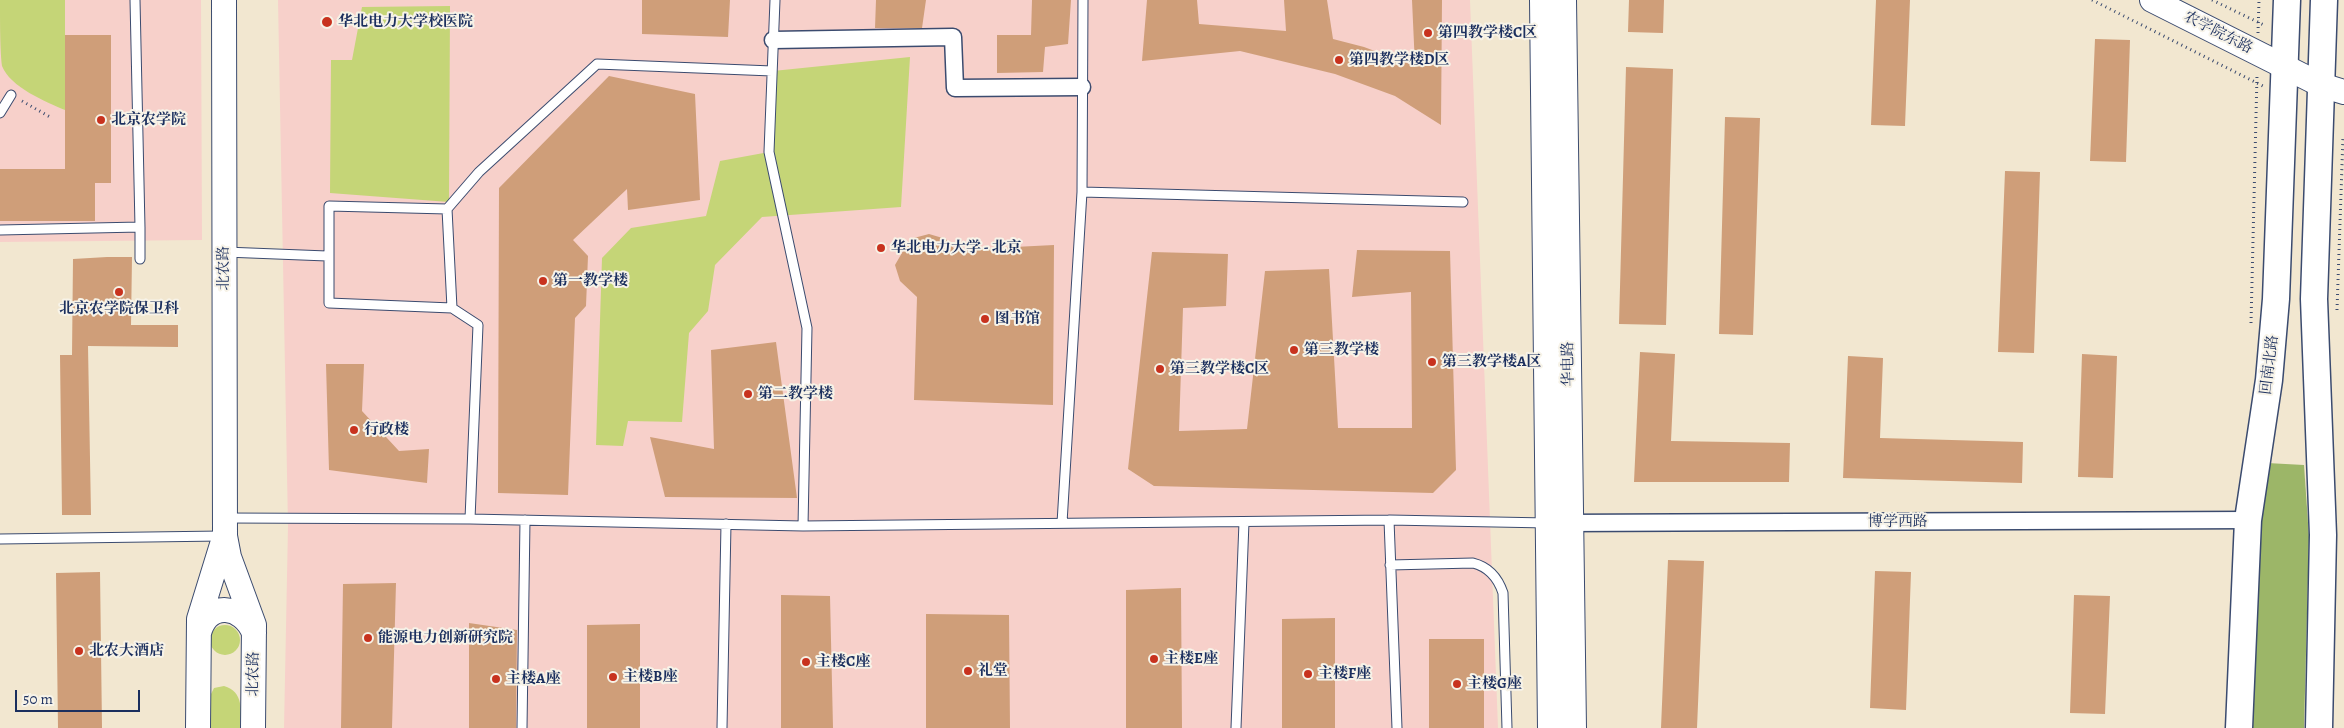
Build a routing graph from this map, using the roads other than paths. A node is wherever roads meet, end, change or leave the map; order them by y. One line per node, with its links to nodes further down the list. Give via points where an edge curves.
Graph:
1 (135, 0): 20 (lane)
2 (224, 0): 22 (street, 北农路)
3 (775, 0): 10 (lane)
4 (1082, 0): 13 (lane)
5 (1542, 0): 32 (street, 华电路)
6 (1564, 0): 32 (street, 华电路)
7 (2152, 0): 11 (street, 农学院东路)
8 (2287, 0): 11 (main road, 回南北路)
9 (2324, 0): 14 (main road)
10 (773, 40): 12 (lane); 13 (street, via 953,37 955,88)
11 (2284, 66): 14 (street, 农学院东路); 29 (main road, 回南北路, via 2274,332)
12 (772, 71): 19 (lane, via 597,64 479,172); 34 (lane, via 769,152 807,328)
13 (1082, 86): 17 (lane)
14 (2332, 89): 50 (main road, via 2314,299 2324,536)
15 (11, 95): 16 (lane)
16 (0, 113)
17 (1082, 192): 18 (lane); 30 (lane)
18 (1463, 202)
19 (448, 208): 23 (lane, via 329,206); 25 (lane)
20 (140, 228): 21 (lane); 24 (lane)
21 (0, 230)
22 (224, 252): 23 (lane); 35 (street, 北农路)
23 (327, 256): 25 (lane, via 329,303)
24 (140, 260)
25 (452, 308): 26 (lane, via 478,325)
26 (470, 519): 27 (lane); 35 (lane)
27 (525, 520): 33 (lane); 42 (lane)
28 (1389, 520): 31 (lane); 32 (lane); 37 (lane)
29 (2248, 520): 32 (street, 博学西路); 49 (main road, 回南北路)
30 (1062, 522): 31 (lane); 34 (lane)
31 (1244, 522): 44 (lane)
32 (1559, 523): 47 (street, 华电路); 48 (street, 华电路)
33 (726, 524): 34 (lane); 43 (lane)
34 (803, 526)
35 (225, 527): 36 (lane); 38 (street, 北农路, via 229,557 250,610); 39 (street, 北农路, via 201,611)
36 (0, 539)
37 (1390, 565): 45 (lane); 46 (lane, via 1473,563 1481,565 1499,580 1503,601)
38 (254, 633): 39 (street, via 246,619 221,610 209,616); 41 (street, 北农路)
39 (198, 635): 40 (street, 北农路)
40 (198, 728)
41 (253, 728)
42 (522, 728)
43 (722, 728)
44 (1236, 728)
45 (1397, 728)
46 (1507, 728)
47 (1550, 728)
48 (1574, 728)
49 (2239, 728)
50 (2319, 728)

